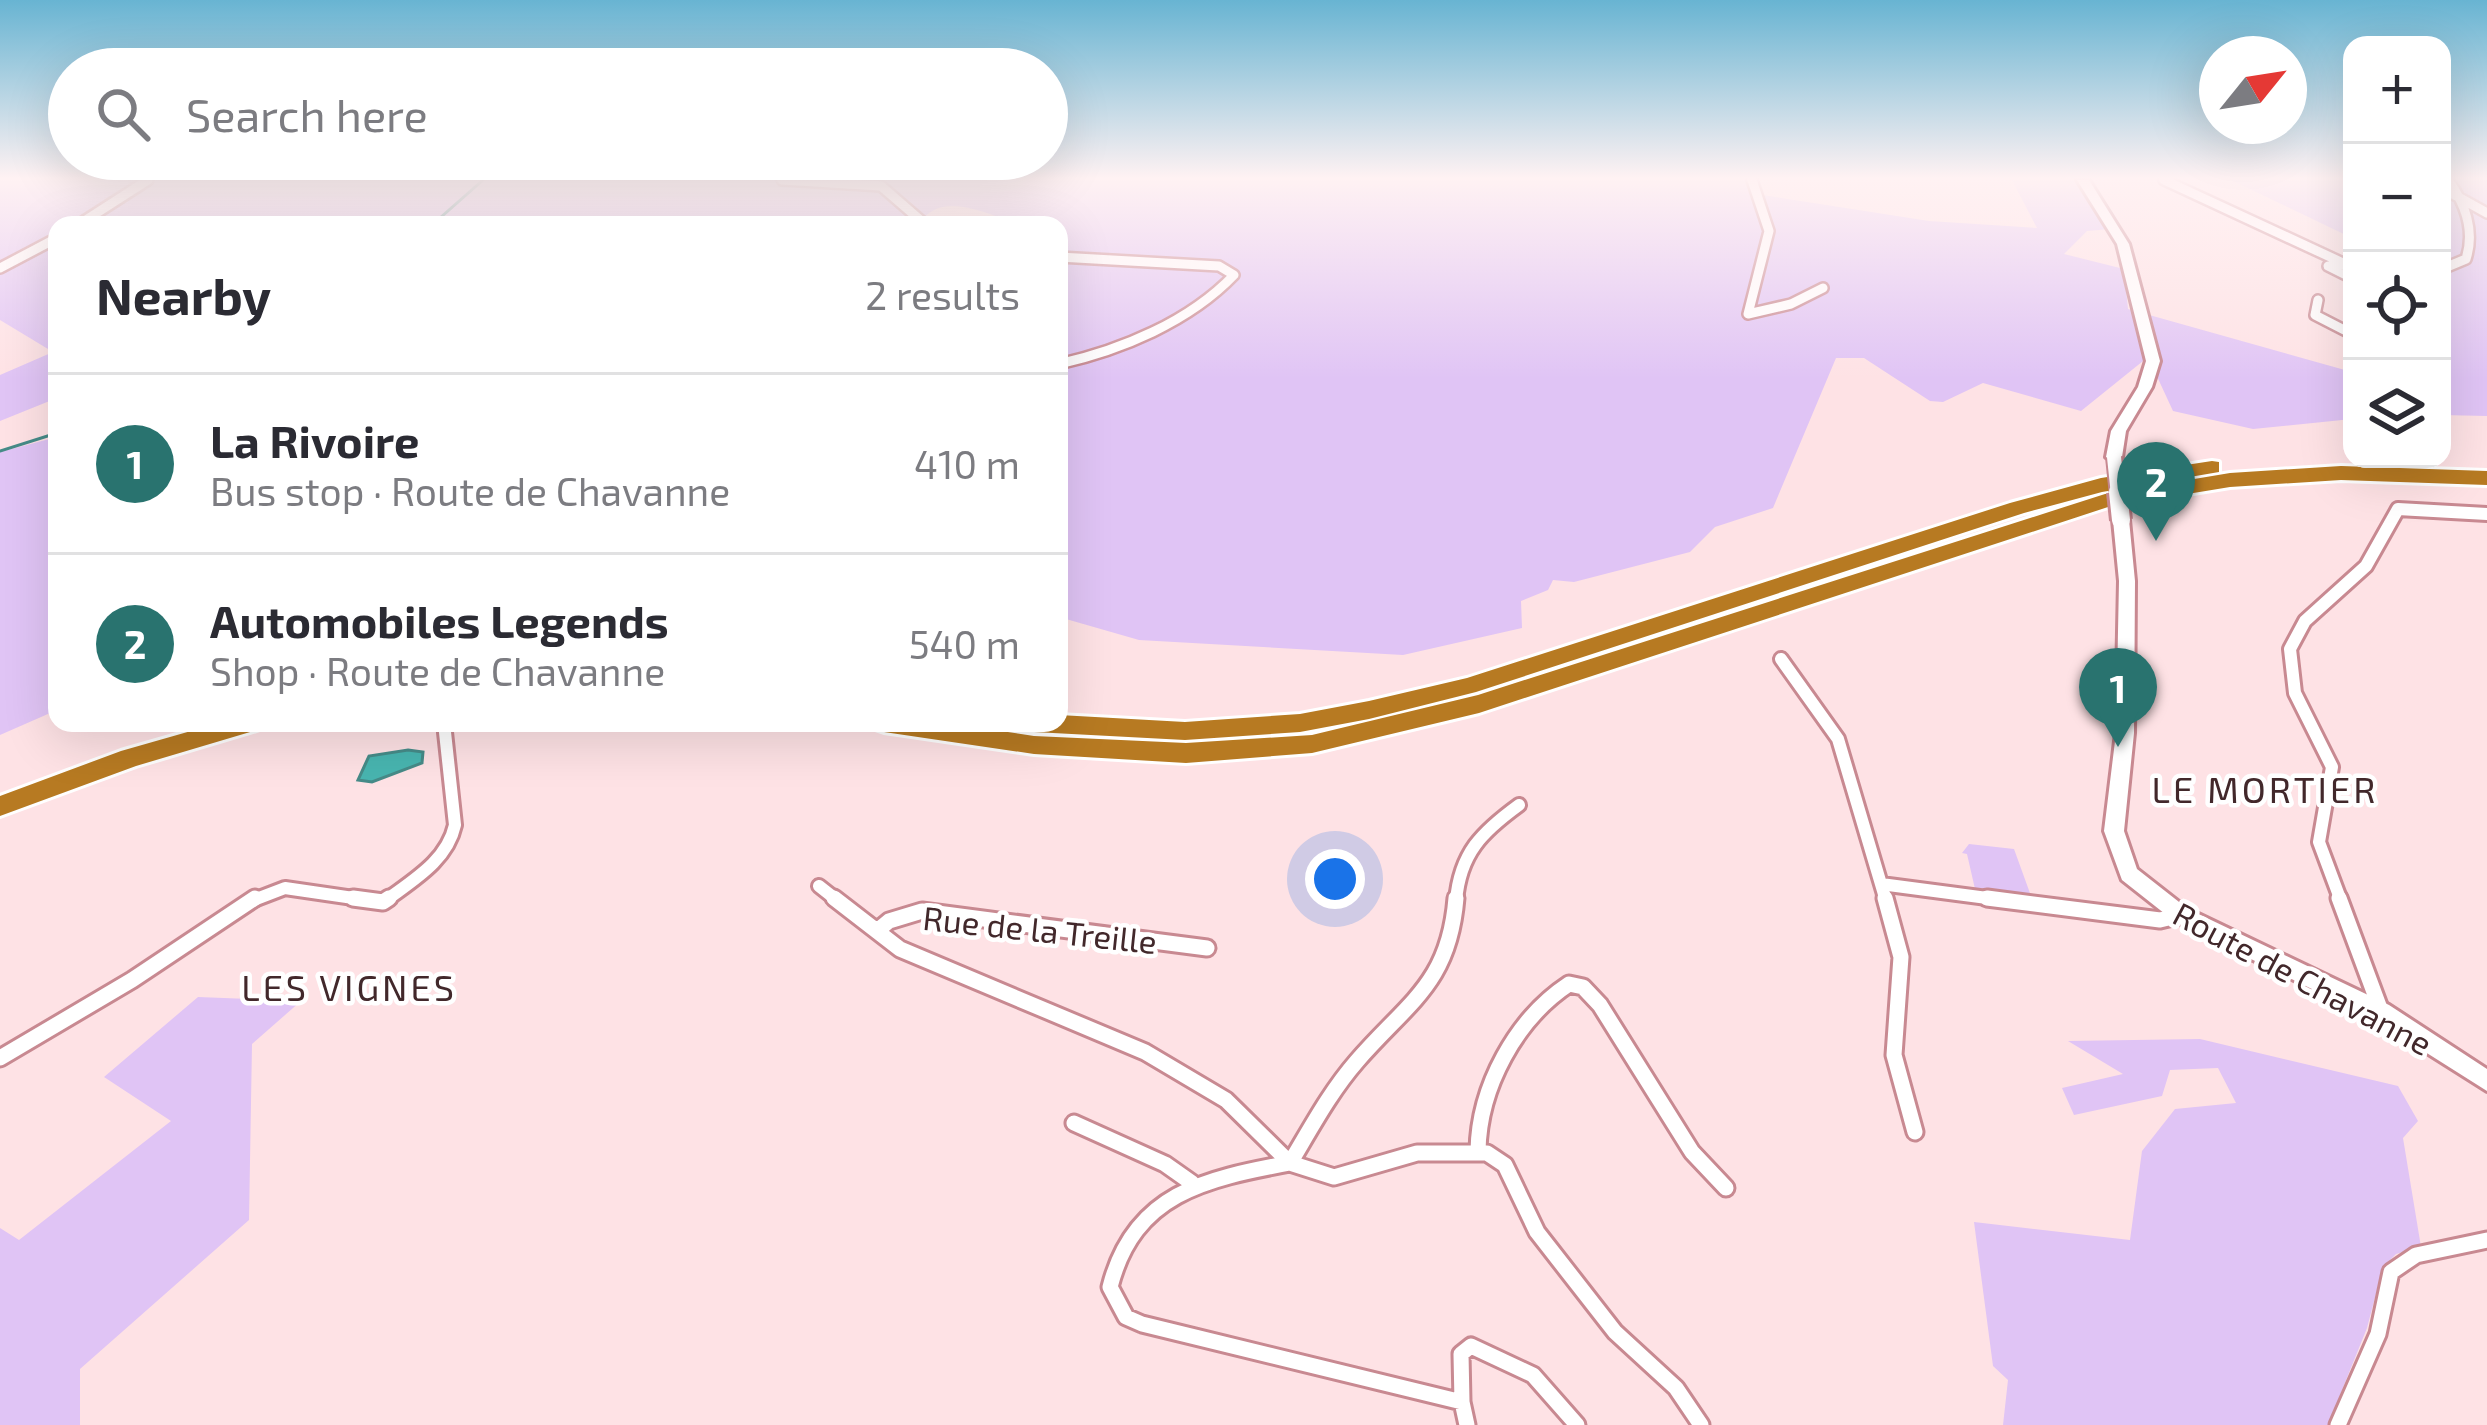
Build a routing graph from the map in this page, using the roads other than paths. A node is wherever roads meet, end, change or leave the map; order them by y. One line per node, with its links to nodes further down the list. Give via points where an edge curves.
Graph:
1 (41, 246): 10 (street)
2 (1764, 246): 12 (street, via 1748,314)
3 (2124, 246): 32 (main road, Route de Chavanne, bridge, via 2152,362 2151,378 2115,436 2127,638 2114,844 2129,874)
4 (2309, 246): 7 (street)
5 (2470, 246): 9 (street, via 2471,254)
6 (1068, 258): 15 (street, via 1219,266 1234,275 1118,346)
7 (2343, 263)
8 (2343, 264): 11 (street, via 2329,264)
9 (2451, 264)
10 (0, 268)
11 (2343, 274)
12 (1823, 288)
13 (2318, 300): 14 (street, via 2315,315)
14 (2343, 326)
15 (1068, 361)
16 (2343, 459): 22 (highway, via 2215,467 2066,494 1468,686 1370,710 1201,730)
17 (2451, 461): 18 (highway)
18 (2487, 463)
19 (2487, 478): 26 (highway, via 2341,472 2105,501 1479,704 1312,744 1186,753)
20 (2487, 514): 35 (street, via 2398,509 2369,562 2292,641 2294,687 2332,767 2320,842)
21 (1781, 659): 30 (street, via 1838,739)
22 (1068, 724)
23 (171, 732): 27 (highway)
24 (220, 732): 29 (highway)
25 (445, 732): 36 (street, via 456,826 448,854 432,869 383,902 265,891)
26 (945, 732)
27 (0, 790)
28 (1520, 805): 41 (street, via 1464,852 1450,936 1425,994 1340,1081)
29 (0, 806)
30 (1881, 884): 32 (street, via 2160,920); 39 (street, via 1900,957 1894,1055)
31 (819, 886): 33 (street)
32 (2181, 915): 35 (main road, Route de Chavanne)
33 (877, 932): 34 (street, Rue de la Treille, via 906,914 942,912); 41 (street, via 956,976 1145,1052 1226,1100)
34 (1207, 948)
35 (2381, 1012): 37 (main road, Route de Chavanne)
36 (0, 1058)
37 (2487, 1081)
38 (1073, 1123): 42 (street, via 1090,1138 1170,1164)
39 (1915, 1132)
40 (1478, 1150): 41 (street, via 1417,1153 1334,1177); 43 (street, via 1475,1126 1499,1071 1540,1005 1570,984 1600,1005 1693,1152); 48 (street, via 1505,1165 1537,1232)
41 (1290, 1163): 42 (street)
42 (1192, 1183): 45 (street, via 1124,1245 1110,1287 1126,1317)
43 (1726, 1188)
44 (2487, 1240): 49 (street, via 2416,1255 2391,1272 2378,1334)
45 (1462, 1402): 46 (street); 47 (street, via 1458,1366 1471,1346 1535,1375)
46 (1467, 1425)
47 (1577, 1425)
48 (1701, 1425)
49 (2338, 1425)

